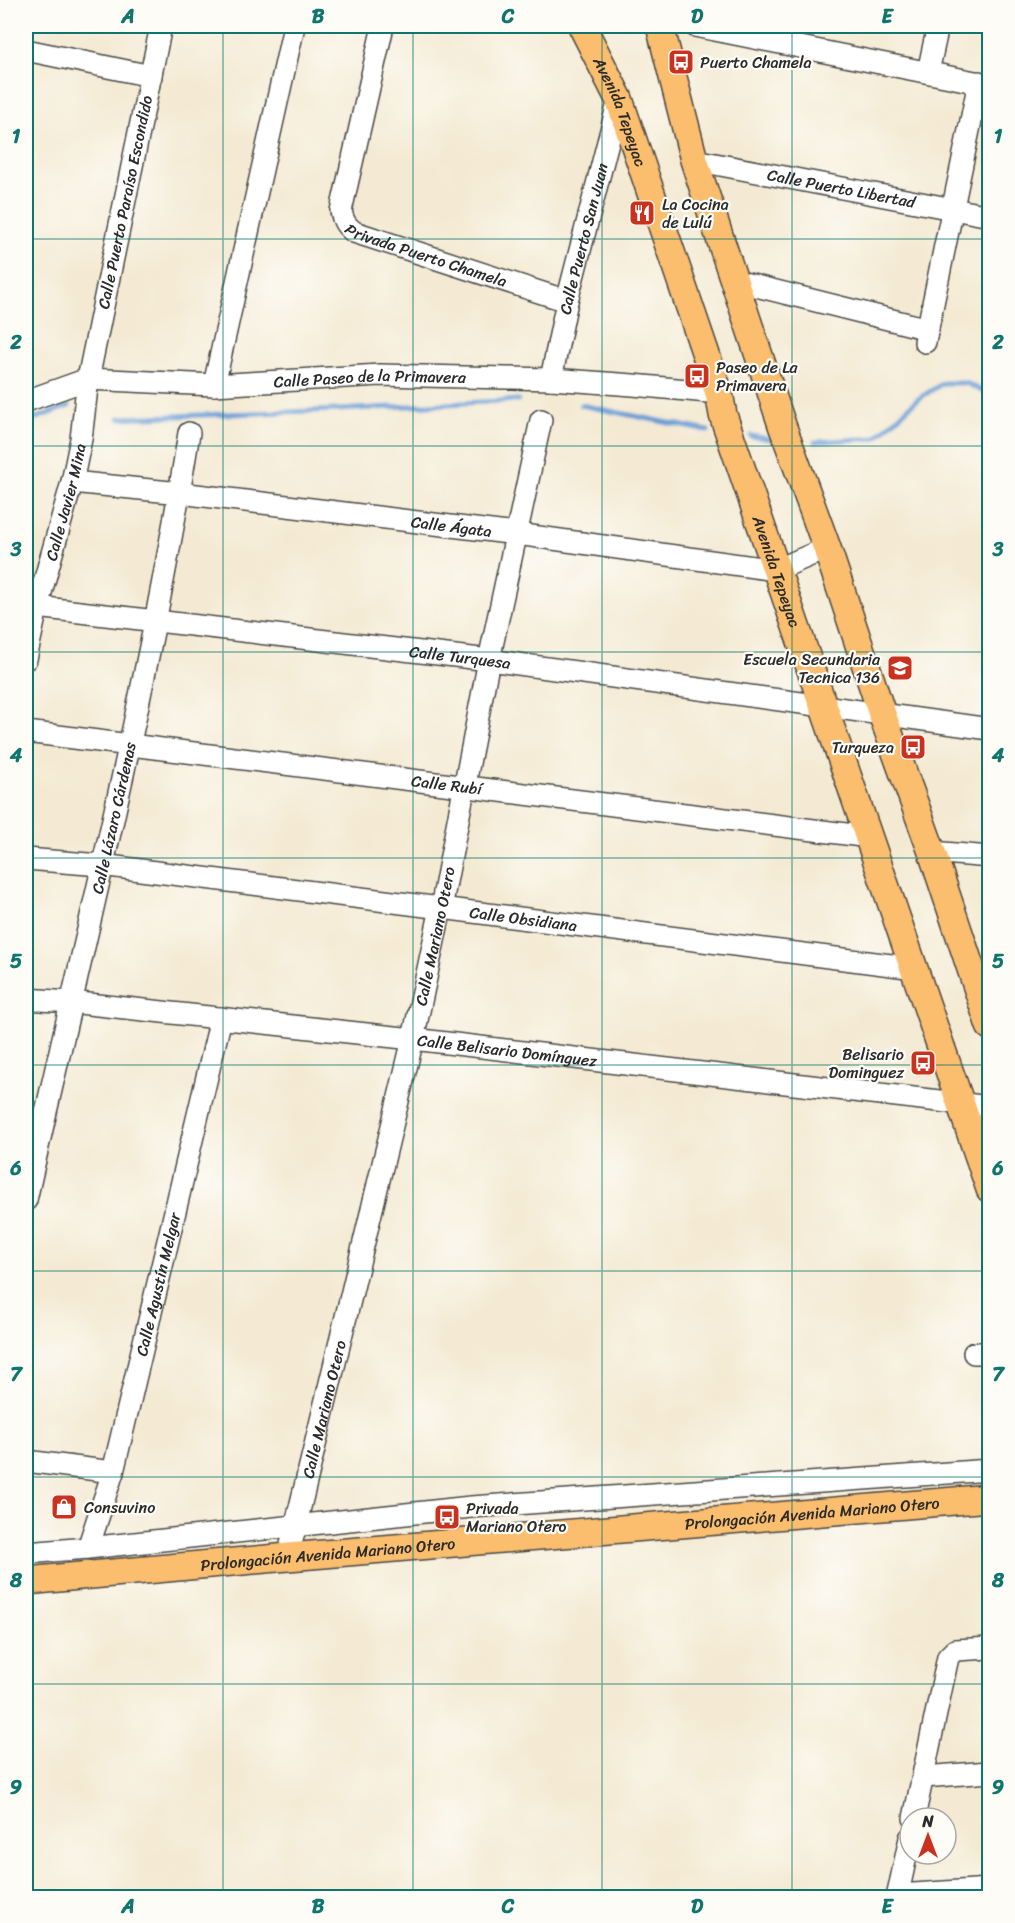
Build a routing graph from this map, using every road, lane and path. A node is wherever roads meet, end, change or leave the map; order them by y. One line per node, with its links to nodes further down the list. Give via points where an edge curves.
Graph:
1 (161, 26): 10 (street, Calle Puerto Paraíso Escondido)
2 (294, 26): 20 (street)
3 (383, 26): 17 (street, Privada Puerto Chamela, via 341,211 347,227)
4 (582, 26): 12 (main road, Avenida Tepeyac)
5 (660, 26): 13 (main road)
6 (695, 26): 9 (street)
7 (938, 26): 9 (street)
8 (26, 50): 10 (street)
9 (928, 72): 11 (street)
10 (151, 76): 18 (street, Calle Puerto Paraíso Escondido)
11 (984, 83): 14 (street)
12 (620, 99): 17 (street, Calle Puerto San Juan); 21 (main road, Avenida Tepeyac)
13 (694, 160): 14 (street, Calle Puerto Libertad); 16 (main road)
14 (954, 208): 15 (street, Calle Puerto Libertad); 16 (street, via 926,335)
15 (990, 216)
16 (736, 282): 28 (main road, via 782,425)
17 (567, 301): 19 (street, Calle Puerto San Juan)
18 (88, 379): 20 (street, Calle Paseo de la Primavera); 22 (street, Calle Paseo de la Primavera); 25 (street, Calle Javier Mina)
19 (550, 379): 20 (street, Calle Paseo de la Primavera, via 380,375); 21 (street, Calle Paseo de la Primavera)
20 (214, 385)
21 (718, 393): 29 (main road, Avenida Tepeyac)
22 (26, 401)
23 (541, 420): 27 (street, Calle Mariano Otero)
24 (189, 433): 26 (street, Calle Lázaro Cárdenas)
25 (72, 482): 26 (street, Calle Ágata); 30 (street, Calle Javier Mina)
26 (180, 493): 27 (street, Calle Ágata); 31 (street, Calle Lázaro Cárdenas)
27 (517, 534): 29 (street, Calle Ágata); 33 (street, Calle Mariano Otero)
28 (828, 548): 29 (street); 35 (main road)
29 (776, 570): 34 (main road, Avenida Tepeyac)
30 (32, 619): 31 (street, Calle Turquesa); 32 (street, Calle Javier Mina)
31 (154, 622): 33 (street, Calle Turquesa); 38 (street, Calle Lázaro Cárdenas)
32 (26, 659)
33 (489, 660): 34 (street, Calle Turquesa); 39 (street, Calle Mariano Otero)
34 (825, 706): 35 (street, Calle Turquesa); 40 (main road, Avenida Tepeyac)
35 (882, 714): 36 (street, Calle Turquesa); 41 (main road)
36 (990, 729)
37 (26, 732): 38 (street, Calle Rubí)
38 (129, 746): 39 (street, Calle Rubí); 44 (street, Calle Lázaro Cárdenas)
39 (464, 787): 40 (street, Calle Rubí); 45 (street, Calle Mariano Otero)
40 (870, 837): 46 (main road, Avenida Tepeyac)
41 (932, 852): 42 (street); 50 (main road)
42 (990, 857)
43 (26, 859): 44 (street, Calle Obsidiana)
44 (101, 865): 45 (street, Calle Obsidiana); 48 (street, Calle Lázaro Cárdenas)
45 (441, 908): 46 (street, Calle Obsidiana); 51 (street, Calle Mariano Otero)
46 (915, 968): 52 (main road, Avenida Tepeyac)
47 (26, 999): 48 (street, Calle Belisario Domínguez)
48 (70, 1002): 49 (street, Calle Belisario Domínguez); 55 (street, Calle Lázaro Cárdenas)
49 (221, 1018): 51 (street, Calle Belisario Domínguez); 58 (street, Calle Agustín Melgar)
50 (990, 1026)
51 (413, 1039): 52 (street, Calle Belisario Domínguez); 60 (street, Calle Mariano Otero)
52 (961, 1104): 53 (street, Calle Belisario Domínguez); 54 (main road, Avenida Tepeyac)
53 (990, 1107)
54 (990, 1189)
55 (26, 1200)
56 (26, 1461): 58 (street)
57 (990, 1470): 60 (street, Prolongación Avenida Mariano Otero, via 471,1507)
58 (113, 1472): 61 (street, Calle Agustín Melgar)
59 (990, 1498): 63 (main road, Prolongación Avenida Mariano Otero)
60 (295, 1527): 61 (street, Prolongación Avenida Mariano Otero); 63 (street, Calle Mariano Otero)
61 (88, 1548): 62 (street, Prolongación Avenida Mariano Otero)
62 (26, 1553)
63 (288, 1557): 64 (main road, Prolongación Avenida Mariano Otero)
64 (26, 1581)
65 (990, 1648): 67 (street, via 951,1653)
66 (990, 1772): 67 (street)
67 (923, 1777): 68 (street)
68 (917, 1806)
69 (904, 1866): 71 (street)
70 (990, 1889): 71 (street)
71 (897, 1896)

